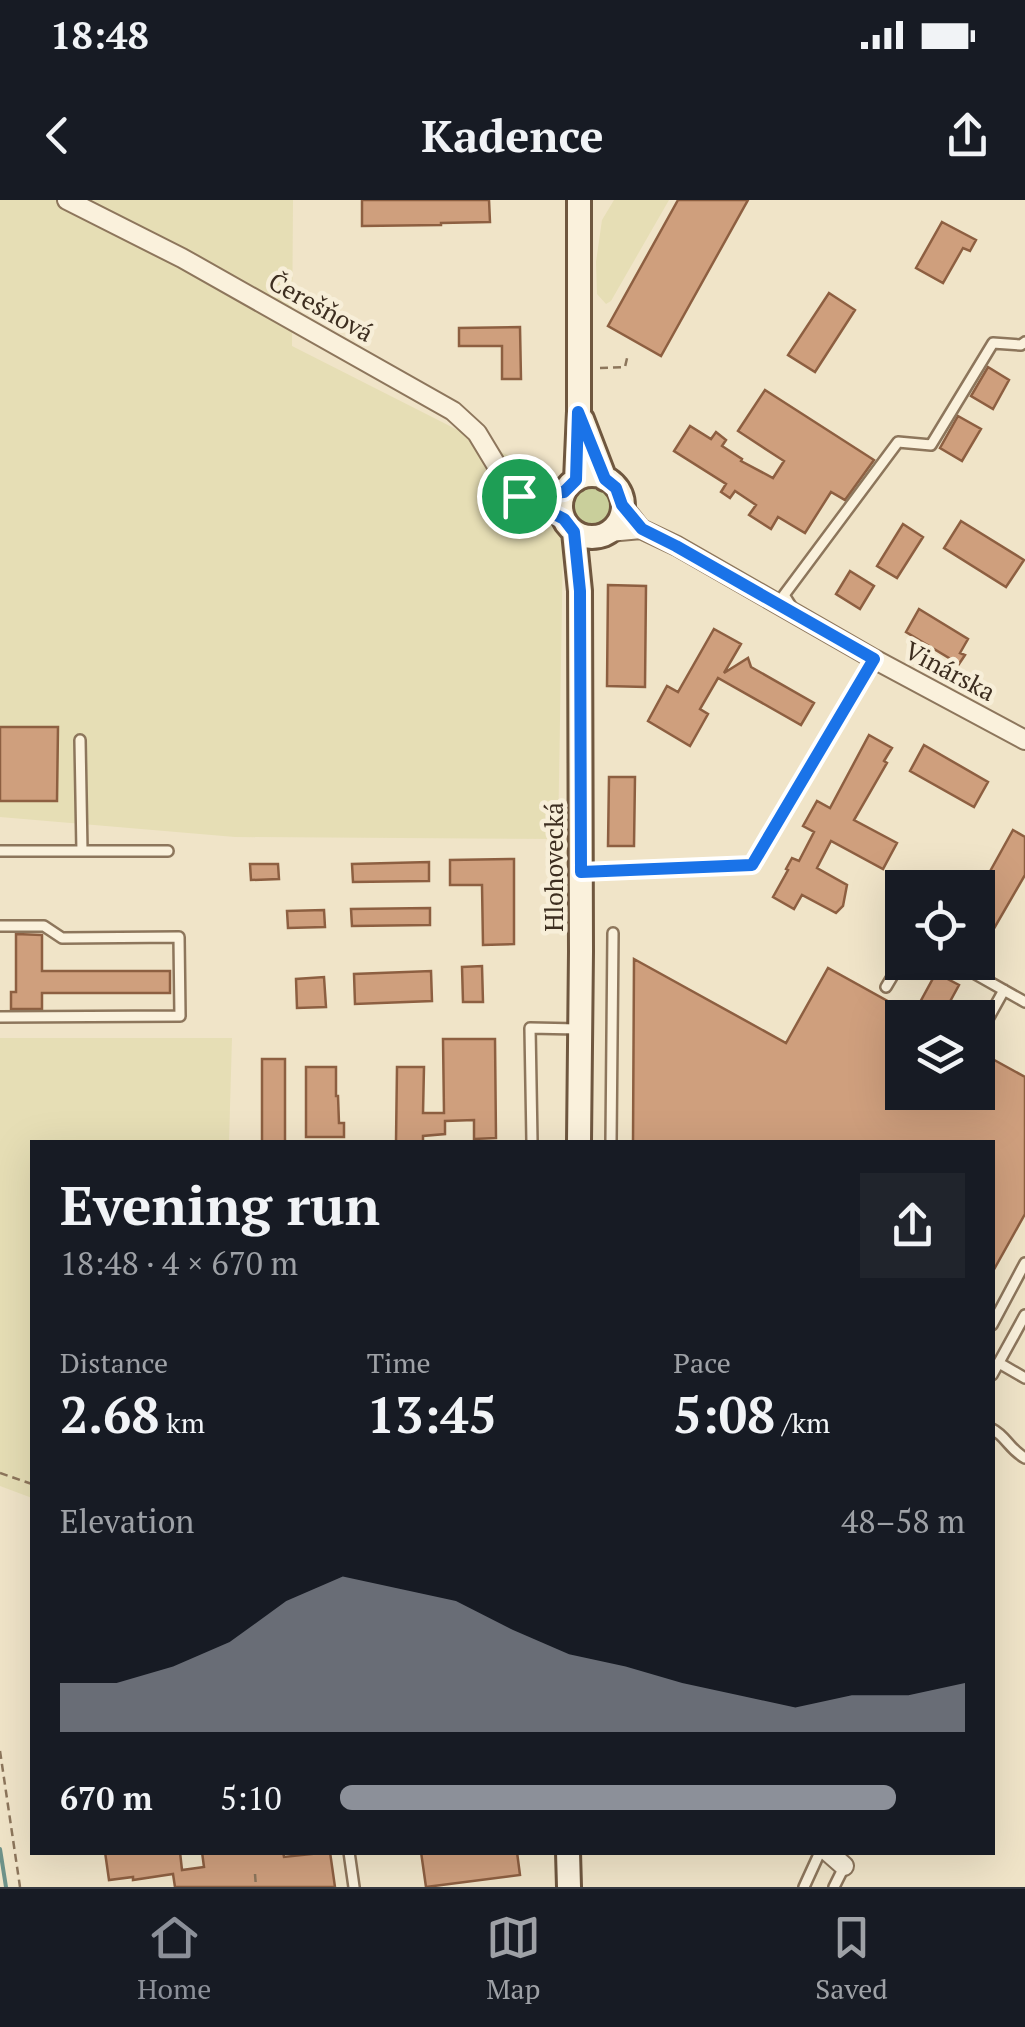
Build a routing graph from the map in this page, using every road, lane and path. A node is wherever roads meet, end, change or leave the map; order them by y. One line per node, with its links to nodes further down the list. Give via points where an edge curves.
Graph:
1 (67, 200): 9 (street, Čerešňová, via 454,411)
2 (578, 200): 6 (main road)
3 (1025, 342): 15 (lane, via 994,344 931,444 898,442 784,595)
4 (628, 354): 5 (path, via 625,367)
5 (593, 368)
6 (578, 412): 7 (main road); 8 (main road)
7 (605, 479): 8 (main road, via 594,476); 10 (main road)
8 (570, 486): 9 (street); 11 (main road, via 561,506)
9 (519, 496): 11 (street, Čerešňová)
10 (622, 505): 12 (street, Vinárska); 13 (main road)
11 (569, 526): 13 (main road, via 587,537); 14 (main road, Hlohovecká)
12 (642, 529): 13 (street); 15 (street, Vinárska)
13 (605, 534): 14 (main road, Hlohovecká)
14 (580, 591): 22 (main road, Hlohovecká)
15 (794, 613): 16 (street, Vinárska)
16 (874, 659): 18 (street, Vinárska); 22 (lane, via 752,865)
17 (80, 740): 20 (lane)
18 (1025, 740)
19 (0, 850): 20 (lane)
20 (82, 851): 21 (lane)
21 (168, 851)
22 (581, 872): 32 (main road, Hlohovecká)
23 (0, 926): 31 (lane, via 44,926 62,938 179,937 180,1016)
24 (613, 933): 35 (lane)
25 (890, 980): 27 (lane)
26 (986, 980): 28 (lane)
27 (886, 987)
28 (1004, 990): 29 (lane); 30 (lane)
29 (1025, 1002)
30 (995, 1007)
31 (0, 1018)
32 (580, 1028): 33 (lane, via 530,1028); 34 (main road, Hlohovecká)
33 (532, 1140)
34 (579, 1140)
35 (611, 1140)
36 (1025, 1264): 37 (lane)
37 (1006, 1296): 38 (lane); 40 (lane)
38 (995, 1305)
39 (1025, 1315): 41 (lane)
40 (995, 1319)
41 (999, 1363): 42 (lane); 43 (lane)
42 (995, 1370)
43 (1025, 1378)
44 (995, 1430): 45 (lane)
45 (1025, 1458)
46 (0, 1473): 47 (path)
47 (30, 1483)
48 (0, 1751): 56 (path)
49 (349, 1855): 58 (lane)
50 (568, 1855): 55 (main road)
51 (819, 1855): 59 (lane)
52 (831, 1855): 53 (street)
53 (844, 1866): 60 (lane)
54 (255, 1874): 57 (path)
55 (568, 1884)
56 (20, 1887)
57 (256, 1887)
58 (354, 1887)
59 (804, 1887)
60 (834, 1887)

